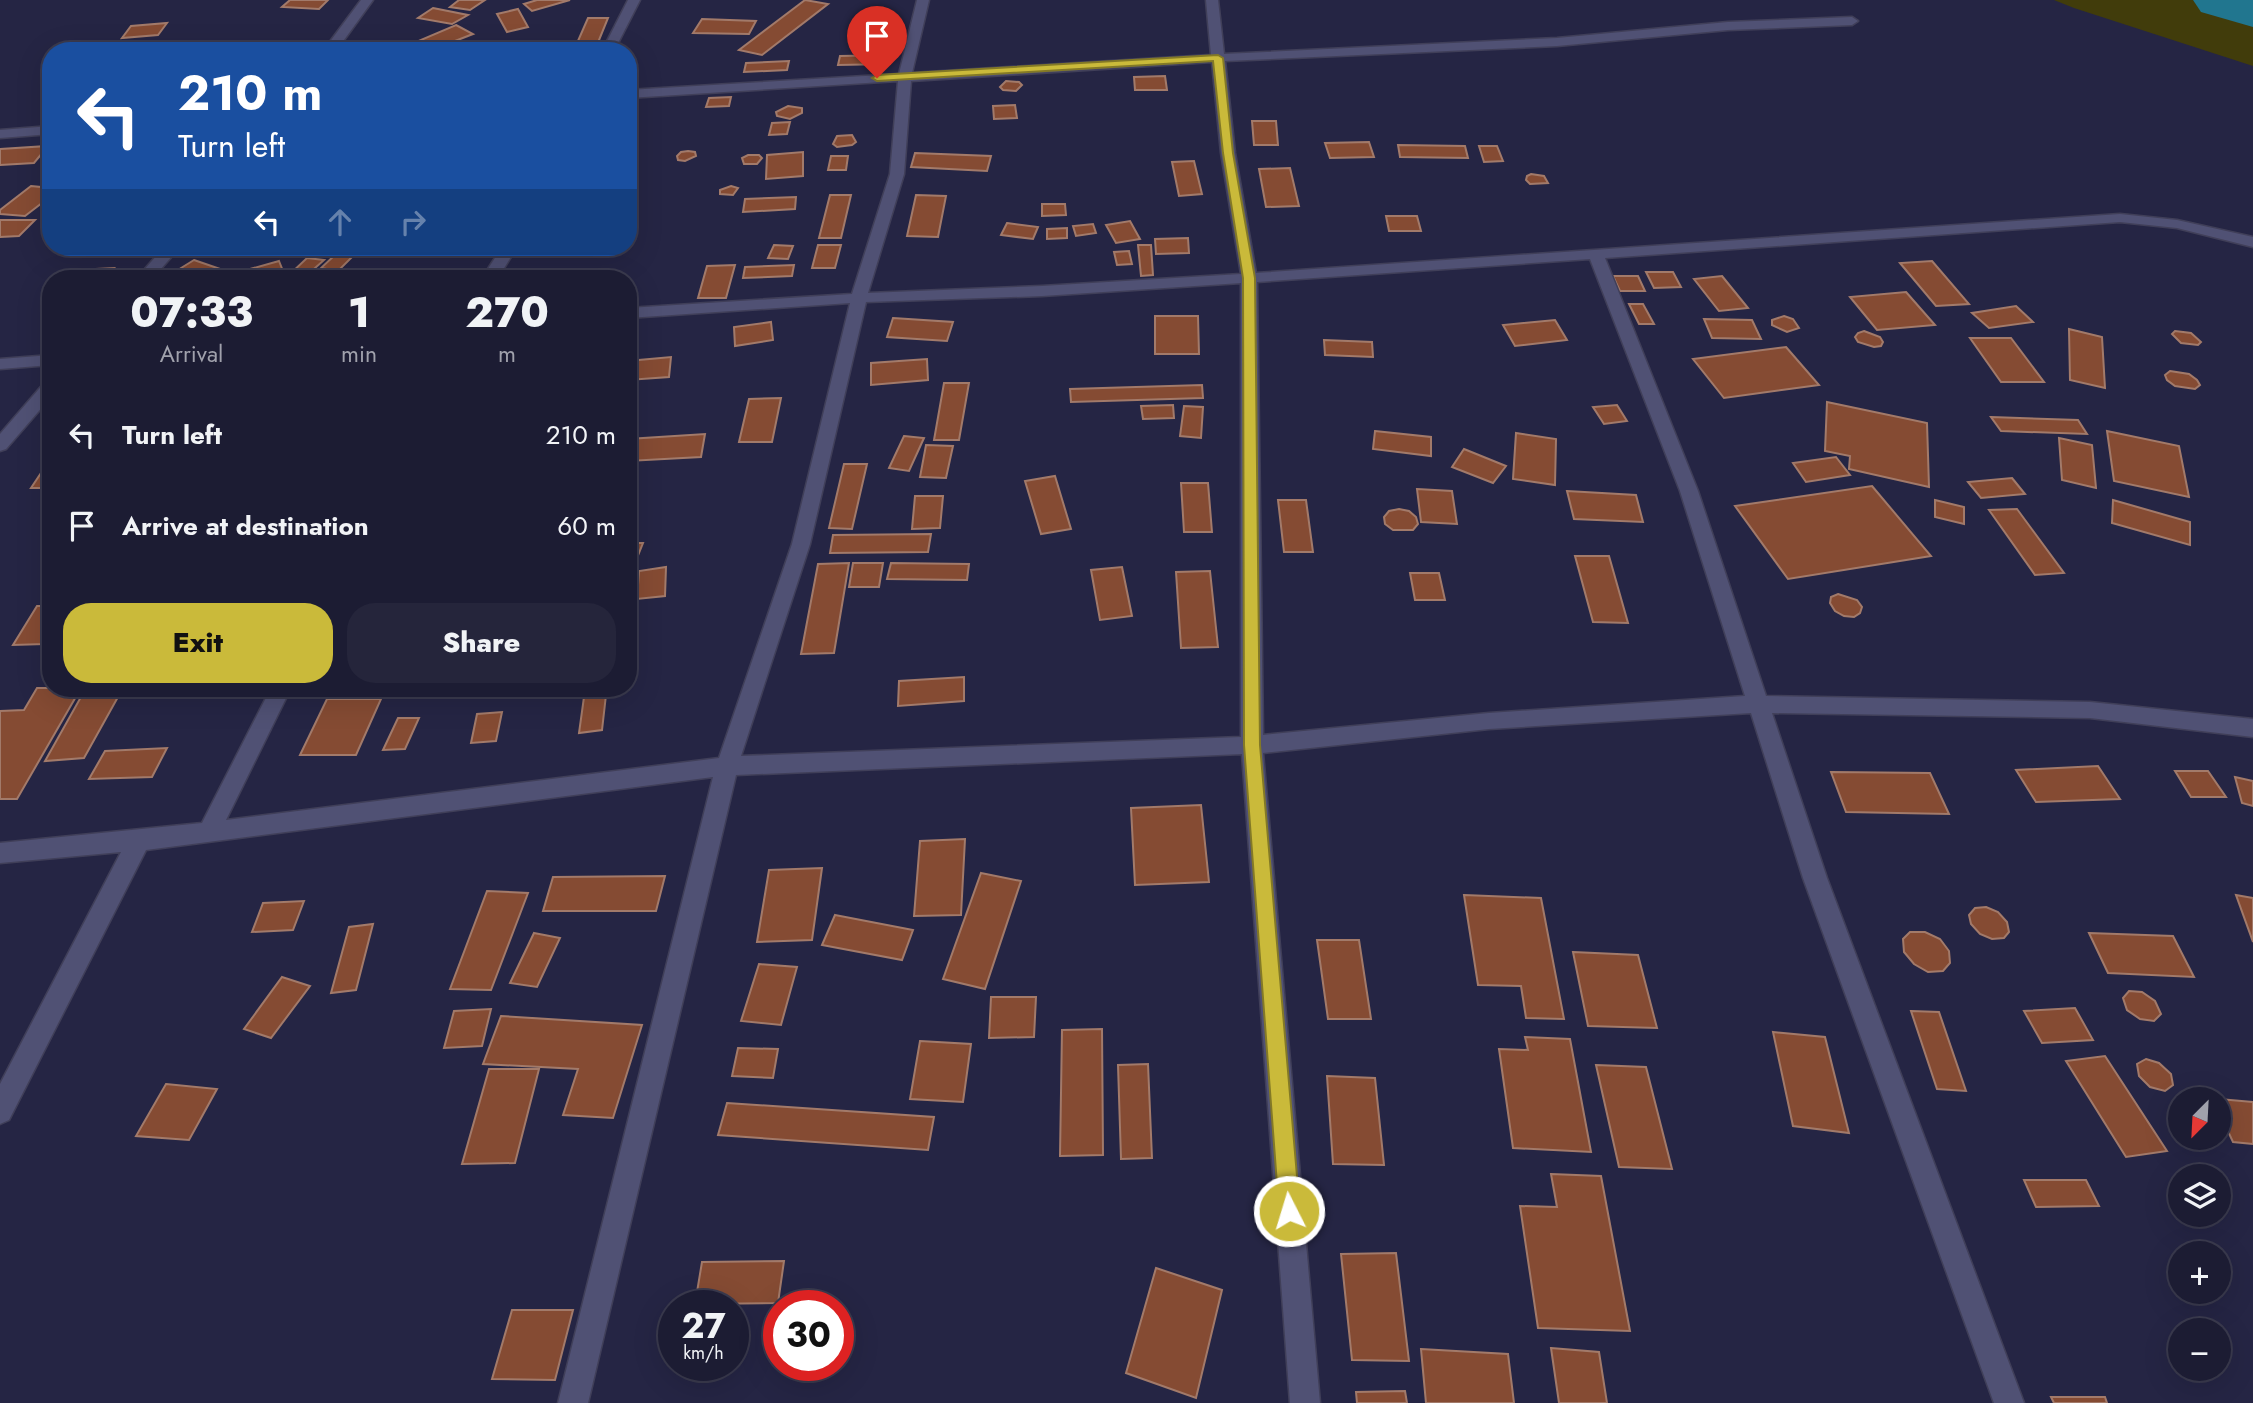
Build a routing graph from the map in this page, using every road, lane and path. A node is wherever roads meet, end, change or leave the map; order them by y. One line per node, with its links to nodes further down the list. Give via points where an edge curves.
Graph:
1 (366, 0): 6 (street)
2 (634, 0): 7 (street)
3 (923, 0): 9 (street)
4 (1212, 0): 8 (street)
5 (1852, 22): 8 (street)
6 (336, 42)
7 (613, 42)
8 (1218, 58): 9 (street); 17 (street)
9 (905, 76): 10 (street); 18 (street, via 897,174)
10 (637, 93)
11 (42, 132): 12 (street)
12 (0, 134)
13 (2253, 242): 14 (street, via 2177,224 2120,218)
14 (1596, 254): 17 (street); 25 (street, via 1689,491)
15 (164, 256): 16 (street)
16 (152, 270)
17 (1249, 278): 18 (street); 27 (street)
18 (859, 298): 19 (street); 28 (street, via 802,544)
19 (637, 312)
20 (42, 361): 21 (street)
21 (0, 364)
22 (42, 397): 23 (street)
23 (0, 446)
24 (276, 697): 29 (street)
25 (1758, 704): 26 (street, via 2090,710); 27 (street, via 1489,721); 35 (street, via 1815,878)
26 (2253, 728)
27 (1252, 745): 28 (street); 34 (street)
28 (727, 766): 29 (street); 33 (street)
29 (210, 830): 30 (street)
30 (139, 841): 31 (street); 32 (street)
31 (0, 853)
32 (0, 1111)
33 (573, 1403)
34 (1305, 1403)
35 (2009, 1403)

